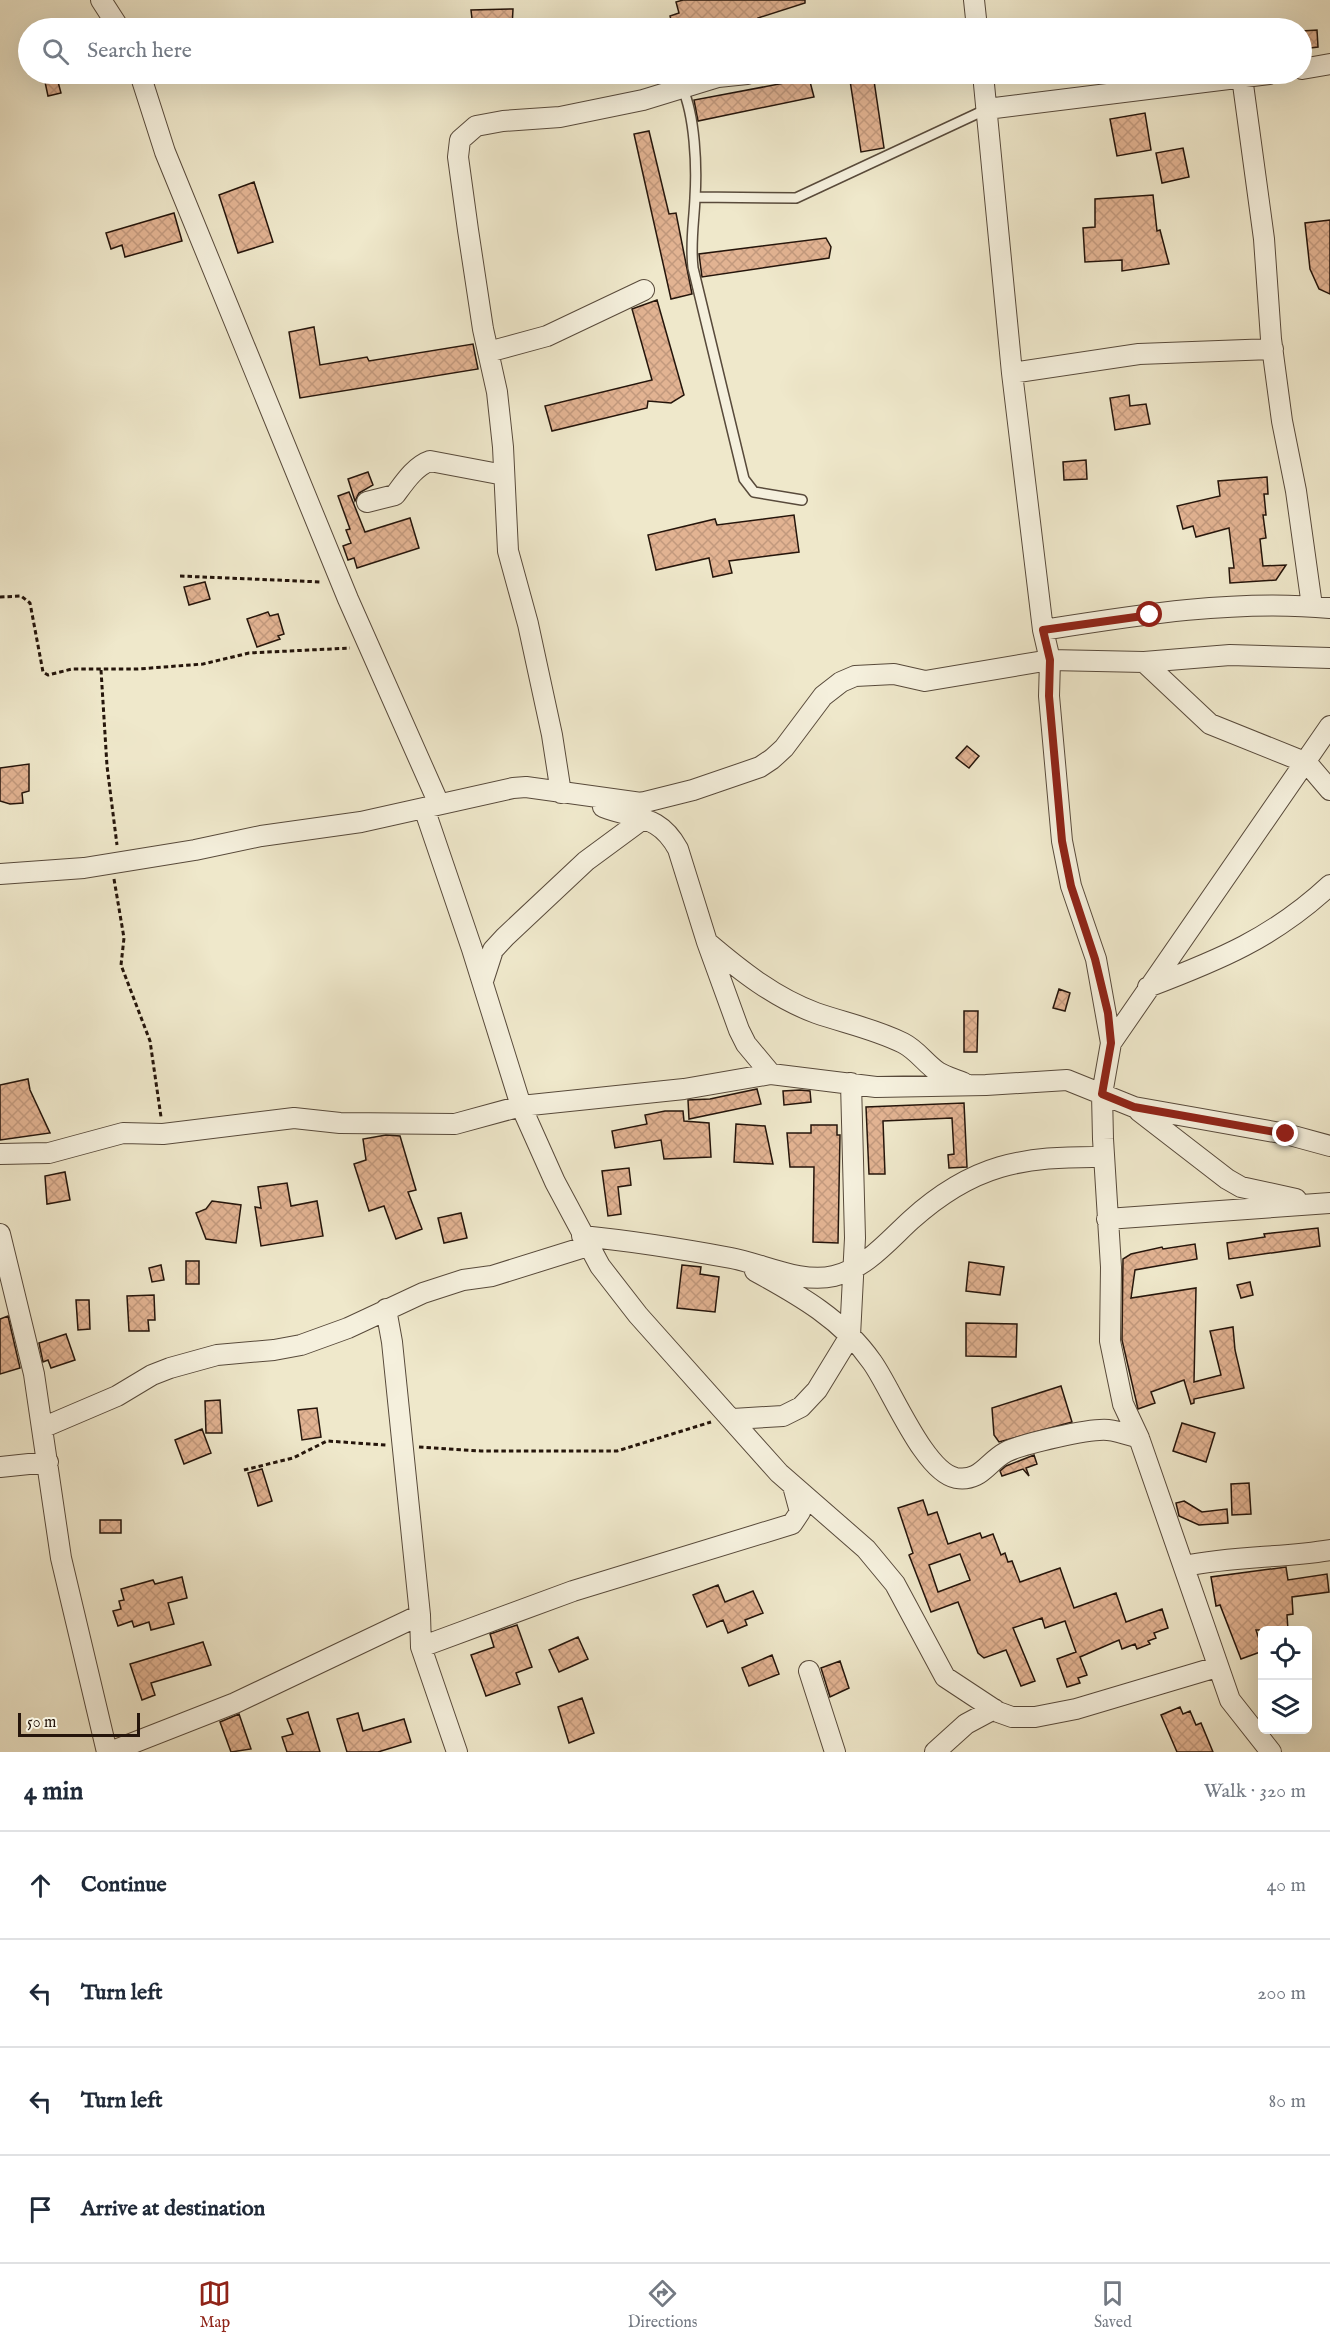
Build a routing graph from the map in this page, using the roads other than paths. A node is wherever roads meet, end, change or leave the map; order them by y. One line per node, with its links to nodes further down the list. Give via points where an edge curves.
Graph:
1 (101, 0): 3 (street)
2 (974, 0): 4 (street)
3 (113, 18)
4 (976, 18)
5 (1330, 64): 6 (street)
6 (1312, 67)
7 (143, 84): 31 (street, via 165,153 370,648)
8 (693, 84): 12 (street)
9 (984, 84): 13 (street)
10 (1186, 84): 13 (street)
11 (1243, 84): 16 (street, via 1264,239)
12 (682, 87): 14 (lane, via 688,101); 17 (street, via 643,100 560,117 476,126 460,140 458,157)
13 (987, 109): 14 (lane, via 796,198); 18 (street)
14 (695, 196): 20 (lane, via 690,249 693,268 744,479 754,492)
15 (644, 290): 17 (street, via 548,336)
16 (1273, 349): 18 (street, via 1139,354); 22 (street)
17 (488, 352): 19 (street, via 497,392)
18 (1012, 373): 23 (street)
19 (504, 475): 21 (street, via 434,460 403,482 395,495); 30 (street, via 510,559 530,634)
20 (802, 500)
21 (367, 502)
22 (1321, 607): 23 (street, via 1251,606)
23 (1043, 630): 25 (street)
24 (1330, 658): 26 (street, via 1230,655)
25 (1050, 660): 26 (street); 30 (street, via 925,681 894,674 855,676 823,696 784,748 760,766 693,790 641,803); 38 (street, via 1049,696 1062,841 1071,886 1095,959)
26 (1144, 662): 28 (street, via 1210,724)
27 (1330, 726): 28 (street)
28 (1307, 763): 29 (street); 37 (street)
29 (1330, 790)
30 (562, 793): 31 (street, via 513,788); 32 (street)
31 (431, 806): 33 (street, via 361,822 115,863); 36 (street)
32 (643, 819): 35 (street, via 662,827 678,849); 36 (street, via 586,861 505,937 493,950)
33 (0, 874)
34 (1330, 885): 37 (street, via 1263,938)
35 (707, 942): 39 (street, via 739,1030); 41 (street, via 742,972 776,993 815,1012 900,1041 940,1074)
36 (483, 981): 43 (street)
37 (1148, 987): 38 (street)
38 (1111, 1043): 42 (street)
39 (771, 1074): 40 (street); 43 (street, via 684,1089)
40 (851, 1083): 41 (street, via 876,1087); 53 (street, via 855,1216)
41 (972, 1086): 42 (street, via 1067,1080)
42 (1102, 1094): 44 (street); 47 (street)
43 (521, 1106): 46 (street, via 455,1124 340,1123 294,1118 163,1134 123,1133 49,1153); 51 (street)
44 (1134, 1107): 45 (street, via 1286,1134); 48 (street, via 1241,1187)
45 (1330, 1146)
46 (0, 1154)
47 (1104, 1157): 49 (street); 53 (street, via 1036,1159 963,1180 868,1260)
48 (1324, 1203): 49 (street)
49 (1107, 1219): 58 (street, via 1110,1341 1123,1404)
50 (0, 1233): 57 (street, via 26,1330)
51 (585, 1241): 52 (street, via 668,1246); 54 (street, via 492,1276 463,1280 423,1293); 56 (street, via 638,1315)
52 (731, 1258): 53 (street, via 806,1277 836,1276); 55 (street, via 829,1316)
53 (852, 1268): 55 (street)
54 (386, 1310): 57 (street, via 301,1345 217,1355 170,1368); 64 (street)
55 (850, 1336): 56 (street, via 817,1390 801,1407 783,1416); 58 (street, via 872,1362 912,1434 941,1469 954,1477 980,1475 1008,1451 1091,1431 1108,1430)
56 (733, 1419): 61 (street)
57 (42, 1428): 59 (street)
58 (1139, 1438): 63 (street)
59 (48, 1462): 60 (street); 69 (street, via 61,1558)
60 (0, 1467)
61 (793, 1486): 65 (street, via 800,1512 792,1524 573,1591); 68 (street, via 866,1549 884,1570 945,1677)
62 (1330, 1550): 63 (street, via 1284,1557 1222,1558)
63 (1185, 1566): 66 (street)
64 (420, 1615): 65 (street); 69 (street, via 235,1703)
65 (420, 1647): 70 (street)
66 (1216, 1667): 68 (street, via 1123,1697 1035,1717 1012,1717); 73 (street, via 1237,1712)
67 (809, 1671): 71 (street)
68 (994, 1709): 72 (street, via 966,1724)
69 (108, 1752)
70 (457, 1752)
71 (835, 1752)
72 (935, 1752)
73 (1271, 1752)

